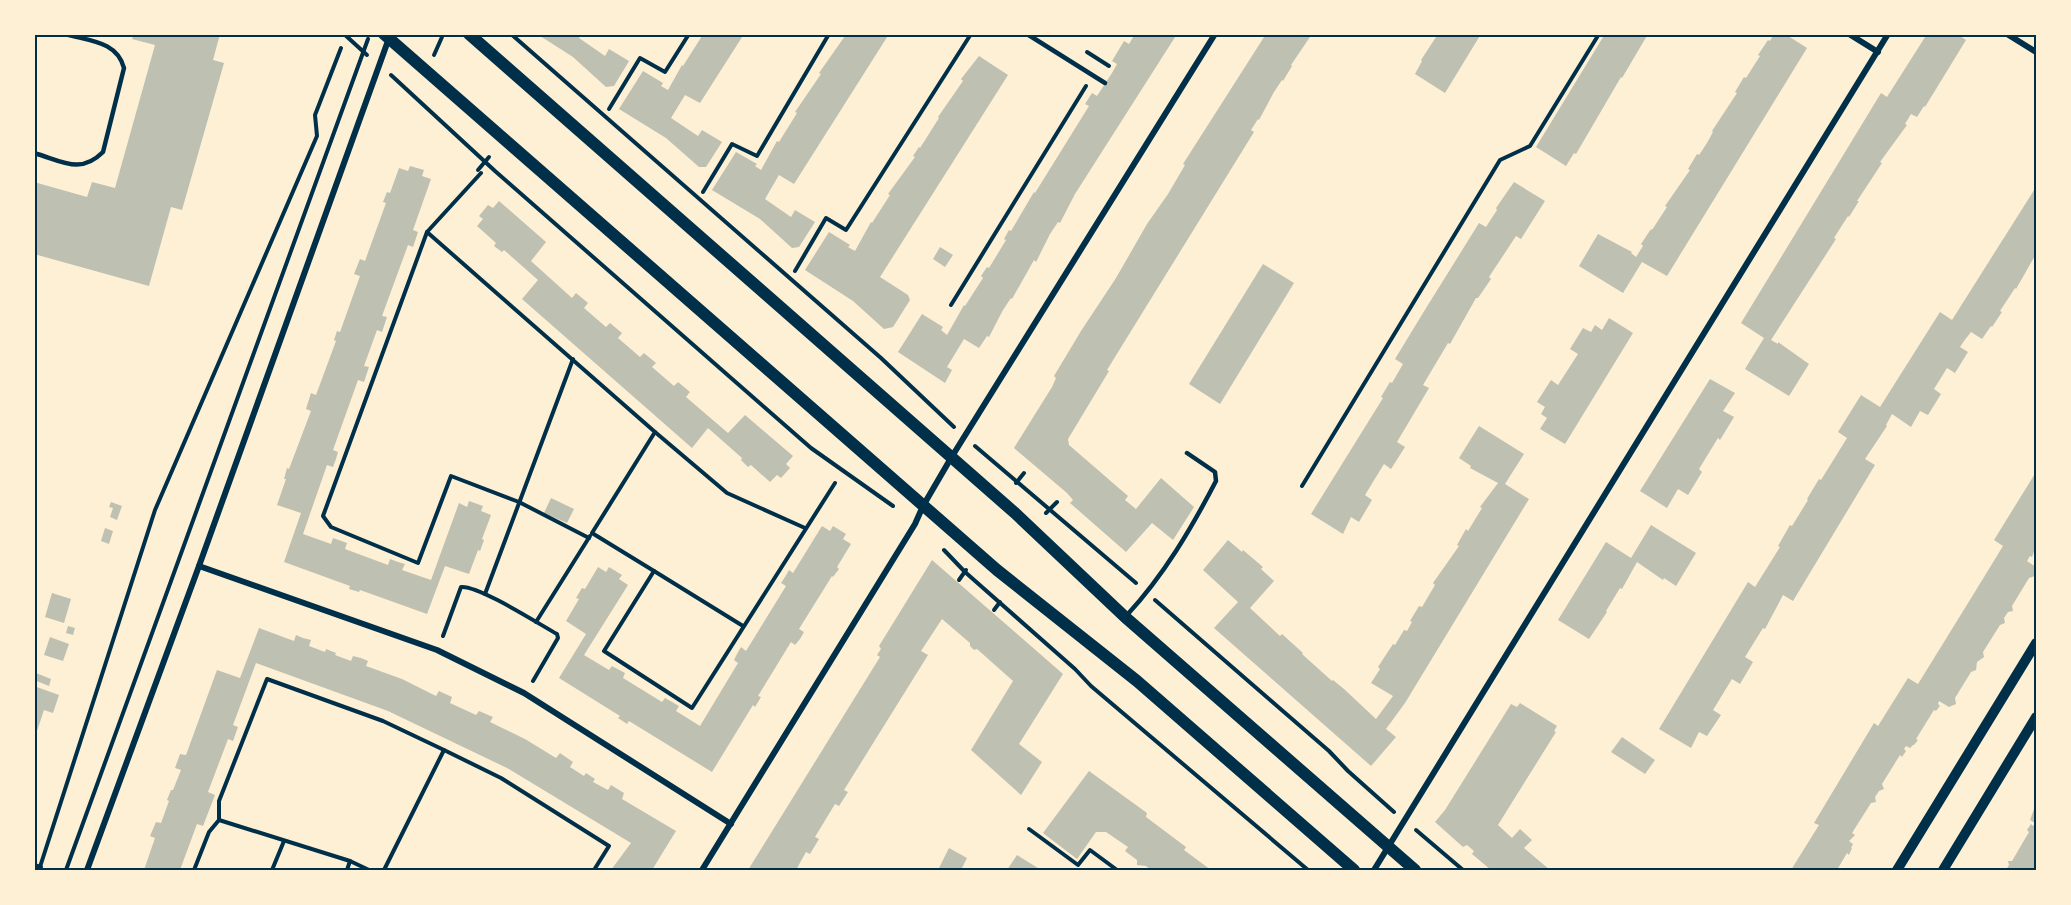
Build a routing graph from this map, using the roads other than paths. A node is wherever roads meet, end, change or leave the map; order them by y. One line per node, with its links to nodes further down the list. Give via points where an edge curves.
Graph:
1 (65, 34): 12 (lane, via 111,48 121,56 124,68 103,152 80,166)
2 (469, 34): 14 (main road)
3 (1027, 34): 11 (lane)
4 (1215, 34): 14 (street)
5 (1849, 34): 9 (street)
6 (1888, 34): 9 (street)
7 (2007, 34): 10 (street)
8 (388, 36): 15 (main road); 16 (street)
9 (1878, 52): 21 (street)
10 (2037, 52)
11 (1105, 83)
12 (34, 153)
13 (1187, 453): 17 (lane, via 1215,472 1216,481 1182,544)
14 (951, 458): 15 (street); 17 (main road)
15 (923, 506): 20 (street); 24 (main road, via 1137,681)
16 (199, 566): 20 (street, via 437,650 524,693); 22 (street)
17 (1125, 617): 21 (main road)
18 (2037, 643): 27 (street)
19 (2037, 717): 28 (street)
20 (731, 824): 23 (street)
21 (1389, 848): 25 (street); 26 (main road)
22 (87, 870)
23 (702, 870)
24 (1354, 870)
25 (1374, 870)
26 (1415, 870)
27 (1897, 870)
28 (1943, 870)

